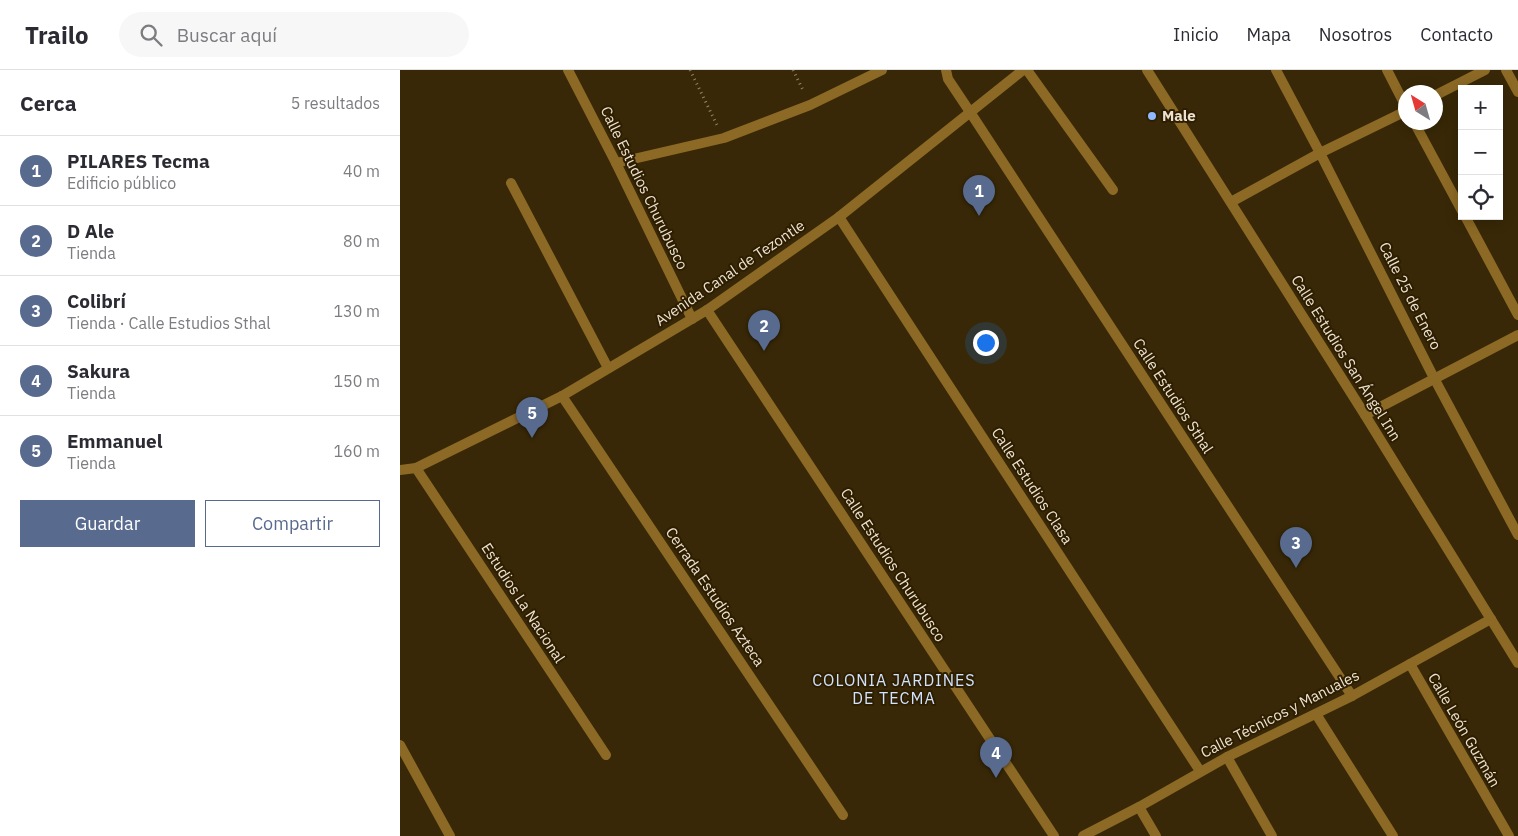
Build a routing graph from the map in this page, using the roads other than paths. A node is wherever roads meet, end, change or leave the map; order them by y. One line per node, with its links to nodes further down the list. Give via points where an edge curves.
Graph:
1 (568, 70): 18 (street, Calle Estudios Churubusco)
2 (882, 70): 18 (street, via 810,105 724,138)
3 (946, 70): 14 (street, Calle Estudios Sthal, via 948,79)
4 (1023, 70): 14 (street, Avenida Canal de Tezontle)
5 (1027, 70): 20 (street)
6 (1147, 70): 21 (street, Calle Estudios San Ángel Inn)
7 (1276, 70): 17 (street, Calle 25 de Enero)
8 (1388, 70): 11 (street)
9 (1485, 70): 12 (street)
10 (1506, 70): 13 (street)
11 (1398, 91)
12 (1443, 92)
13 (1518, 92)
14 (970, 112): 23 (street, Avenida Canal de Tezontle); 39 (street, Calle Estudios Sthal)
15 (1398, 115): 17 (street)
16 (1418, 130): 22 (street)
17 (1320, 153): 21 (street); 30 (street, Calle 25 de Enero)
18 (616, 162): 27 (street, Calle Estudios Churubusco)
19 (510, 183): 29 (street)
20 (1113, 190)
21 (1231, 202): 32 (street, Calle Estudios San Ángel Inn)
22 (1458, 204)
23 (839, 217): 25 (street, Avenida Canal de Tezontle); 44 (street, Calle Estudios Clasa)
24 (1467, 220): 26 (street)
25 (707, 310): 27 (street, Avenida Canal de Tezontle); 48 (street, Calle Estudios Churubusco)
26 (1518, 315)
27 (692, 319): 29 (street, Avenida Canal de Tezontle)
28 (1518, 335): 30 (street)
29 (608, 368): 31 (street, Avenida Canal de Tezontle)
30 (1434, 378): 32 (street); 35 (street, Calle 25 de Enero)
31 (562, 396): 33 (street, Avenida Canal de Tezontle); 46 (street, Cerrada Estudios Azteca)
32 (1365, 415): 36 (street, Calle Estudios San Ángel Inn)
33 (416, 468): 34 (street, Avenida Canal de Tezontle); 42 (street, Estudios La Nacional)
34 (400, 470)
35 (1518, 535)
36 (1491, 620): 37 (street, Calle Estudios San Ángel Inn); 38 (street, Calle Técnicos y Manuales)
37 (1518, 663)
38 (1410, 664): 39 (street, Calle Técnicos y Manuales); 53 (street, Calle León Guzmán)
39 (1352, 696): 40 (street, Calle Técnicos y Manuales)
40 (1316, 714): 43 (street, Calle Técnicos y Manuales); 52 (street)
41 (400, 745): 47 (street)
42 (606, 755)
43 (1228, 756): 44 (street, Calle Técnicos y Manuales); 51 (street)
44 (1200, 771): 45 (street, Calle Técnicos y Manuales)
45 (1139, 807): 49 (street, Calle Técnicos y Manuales); 50 (street)
46 (843, 815)
47 (450, 836)
48 (1054, 836)
49 (1084, 836)
50 (1156, 836)
51 (1272, 836)
52 (1393, 836)
53 (1509, 836)

